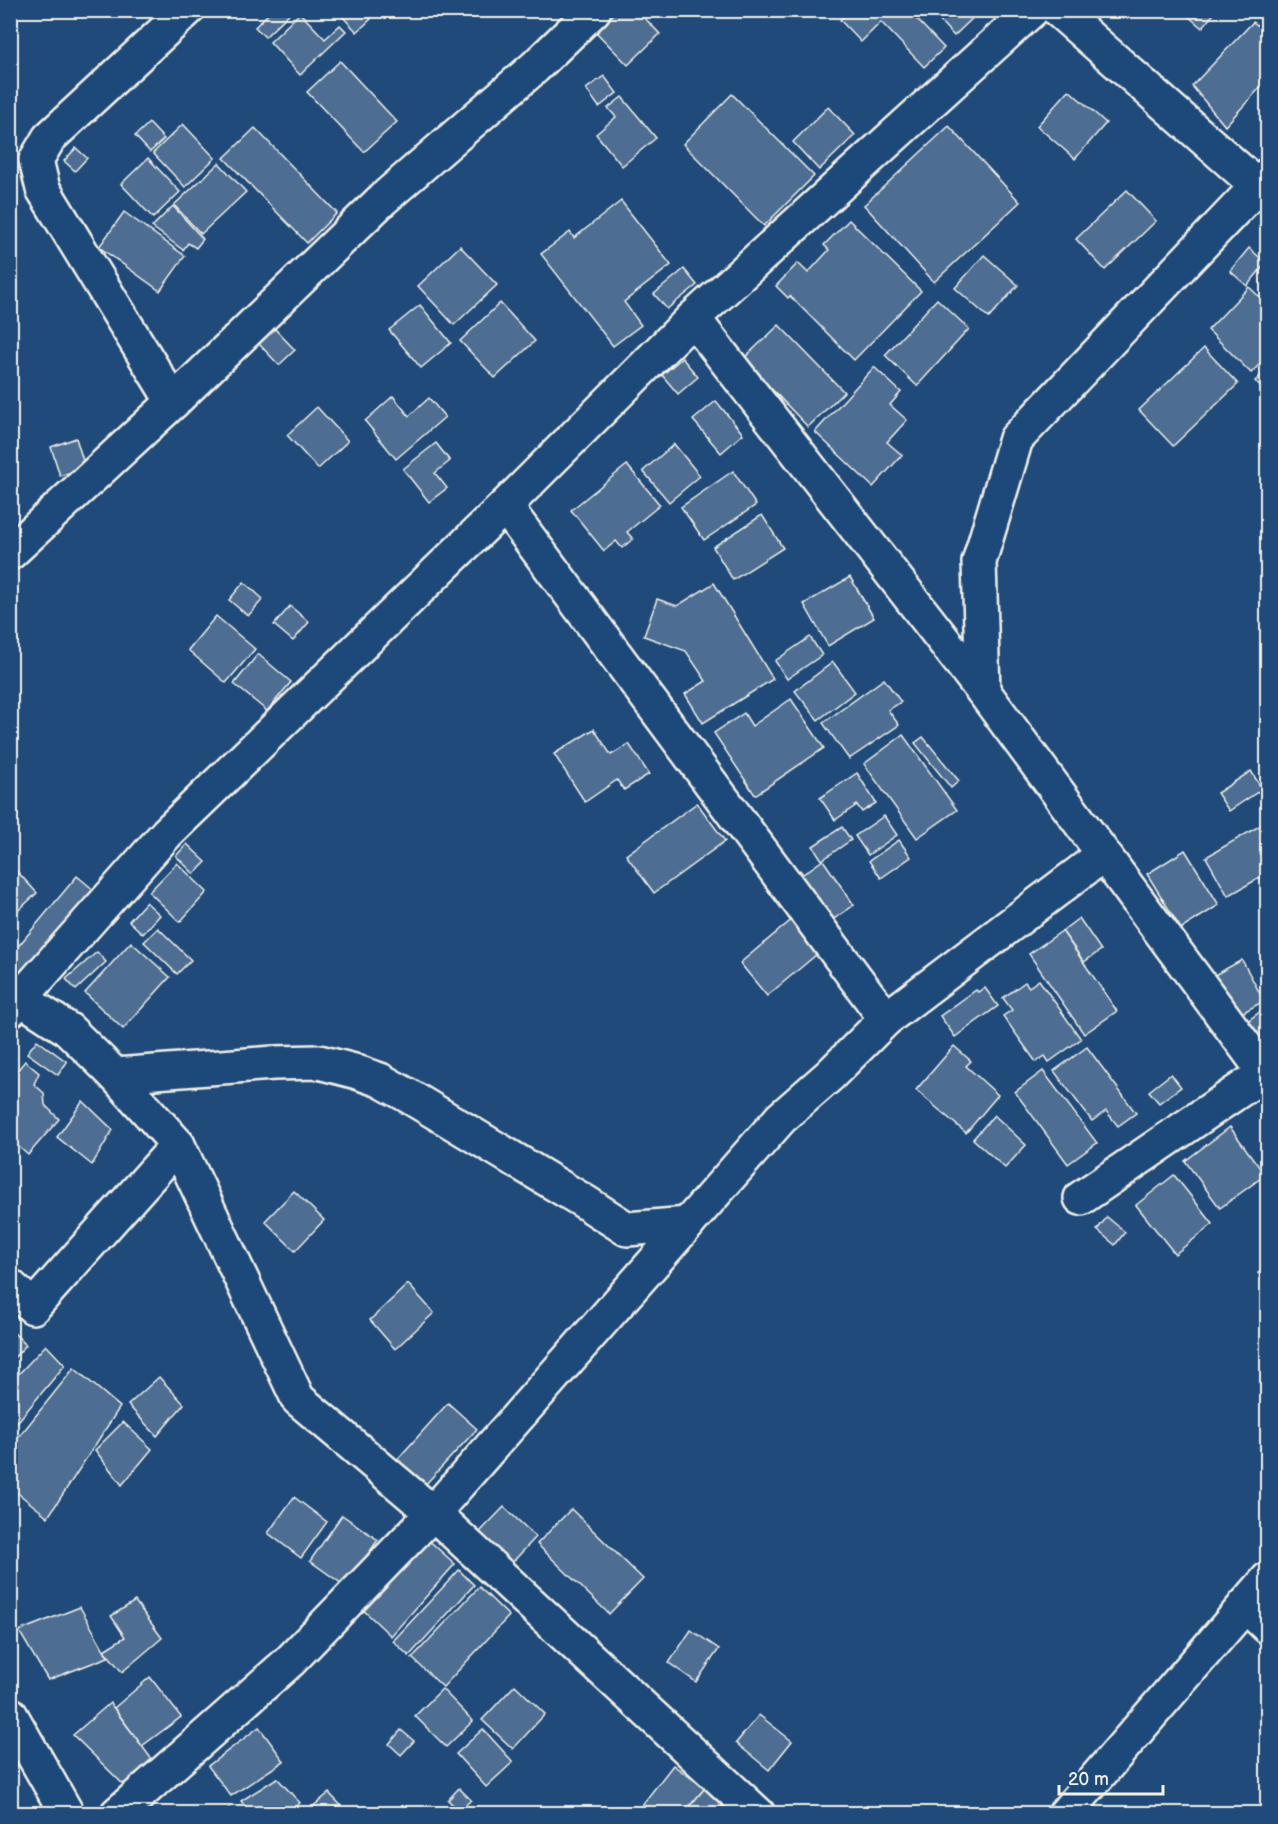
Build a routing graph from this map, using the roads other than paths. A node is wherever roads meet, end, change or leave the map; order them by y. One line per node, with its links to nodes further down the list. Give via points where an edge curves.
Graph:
1 (187, 10): 7 (street, via 49,138 36,160 43,189)
2 (594, 10): 7 (street, via 383,199)
3 (1032, 10): 6 (street)
4 (1058, 10): 5 (street)
5 (1264, 185): 10 (street, via 1016,439 979,562)
6 (693, 318): 8 (street); 10 (street)
7 (173, 402): 9 (street)
8 (505, 506): 12 (street, via 167,833); 13 (street)
9 (10, 553)
10 (983, 691): 11 (street)
11 (1103, 855): 13 (street); 15 (street)
12 (15, 1004): 14 (street, via 69,1030)
13 (886, 1019): 18 (street, via 781,1118)
14 (115, 1075): 16 (street); 18 (street, via 319,1062 354,1071 407,1095 627,1229)
15 (1266, 1075): 17 (street)
16 (178, 1144): 19 (street, via 33,1307); 20 (street, via 298,1399)
17 (1082, 1198)
18 (688, 1224): 20 (street)
19 (10, 1286)
20 (433, 1513): 25 (street, via 290,1661); 26 (street)
21 (1268, 1579): 22 (street)
22 (1256, 1616): 27 (street)
23 (10, 1714): 24 (street)
24 (67, 1814)
25 (117, 1814)
26 (758, 1814)
27 (1065, 1814)

